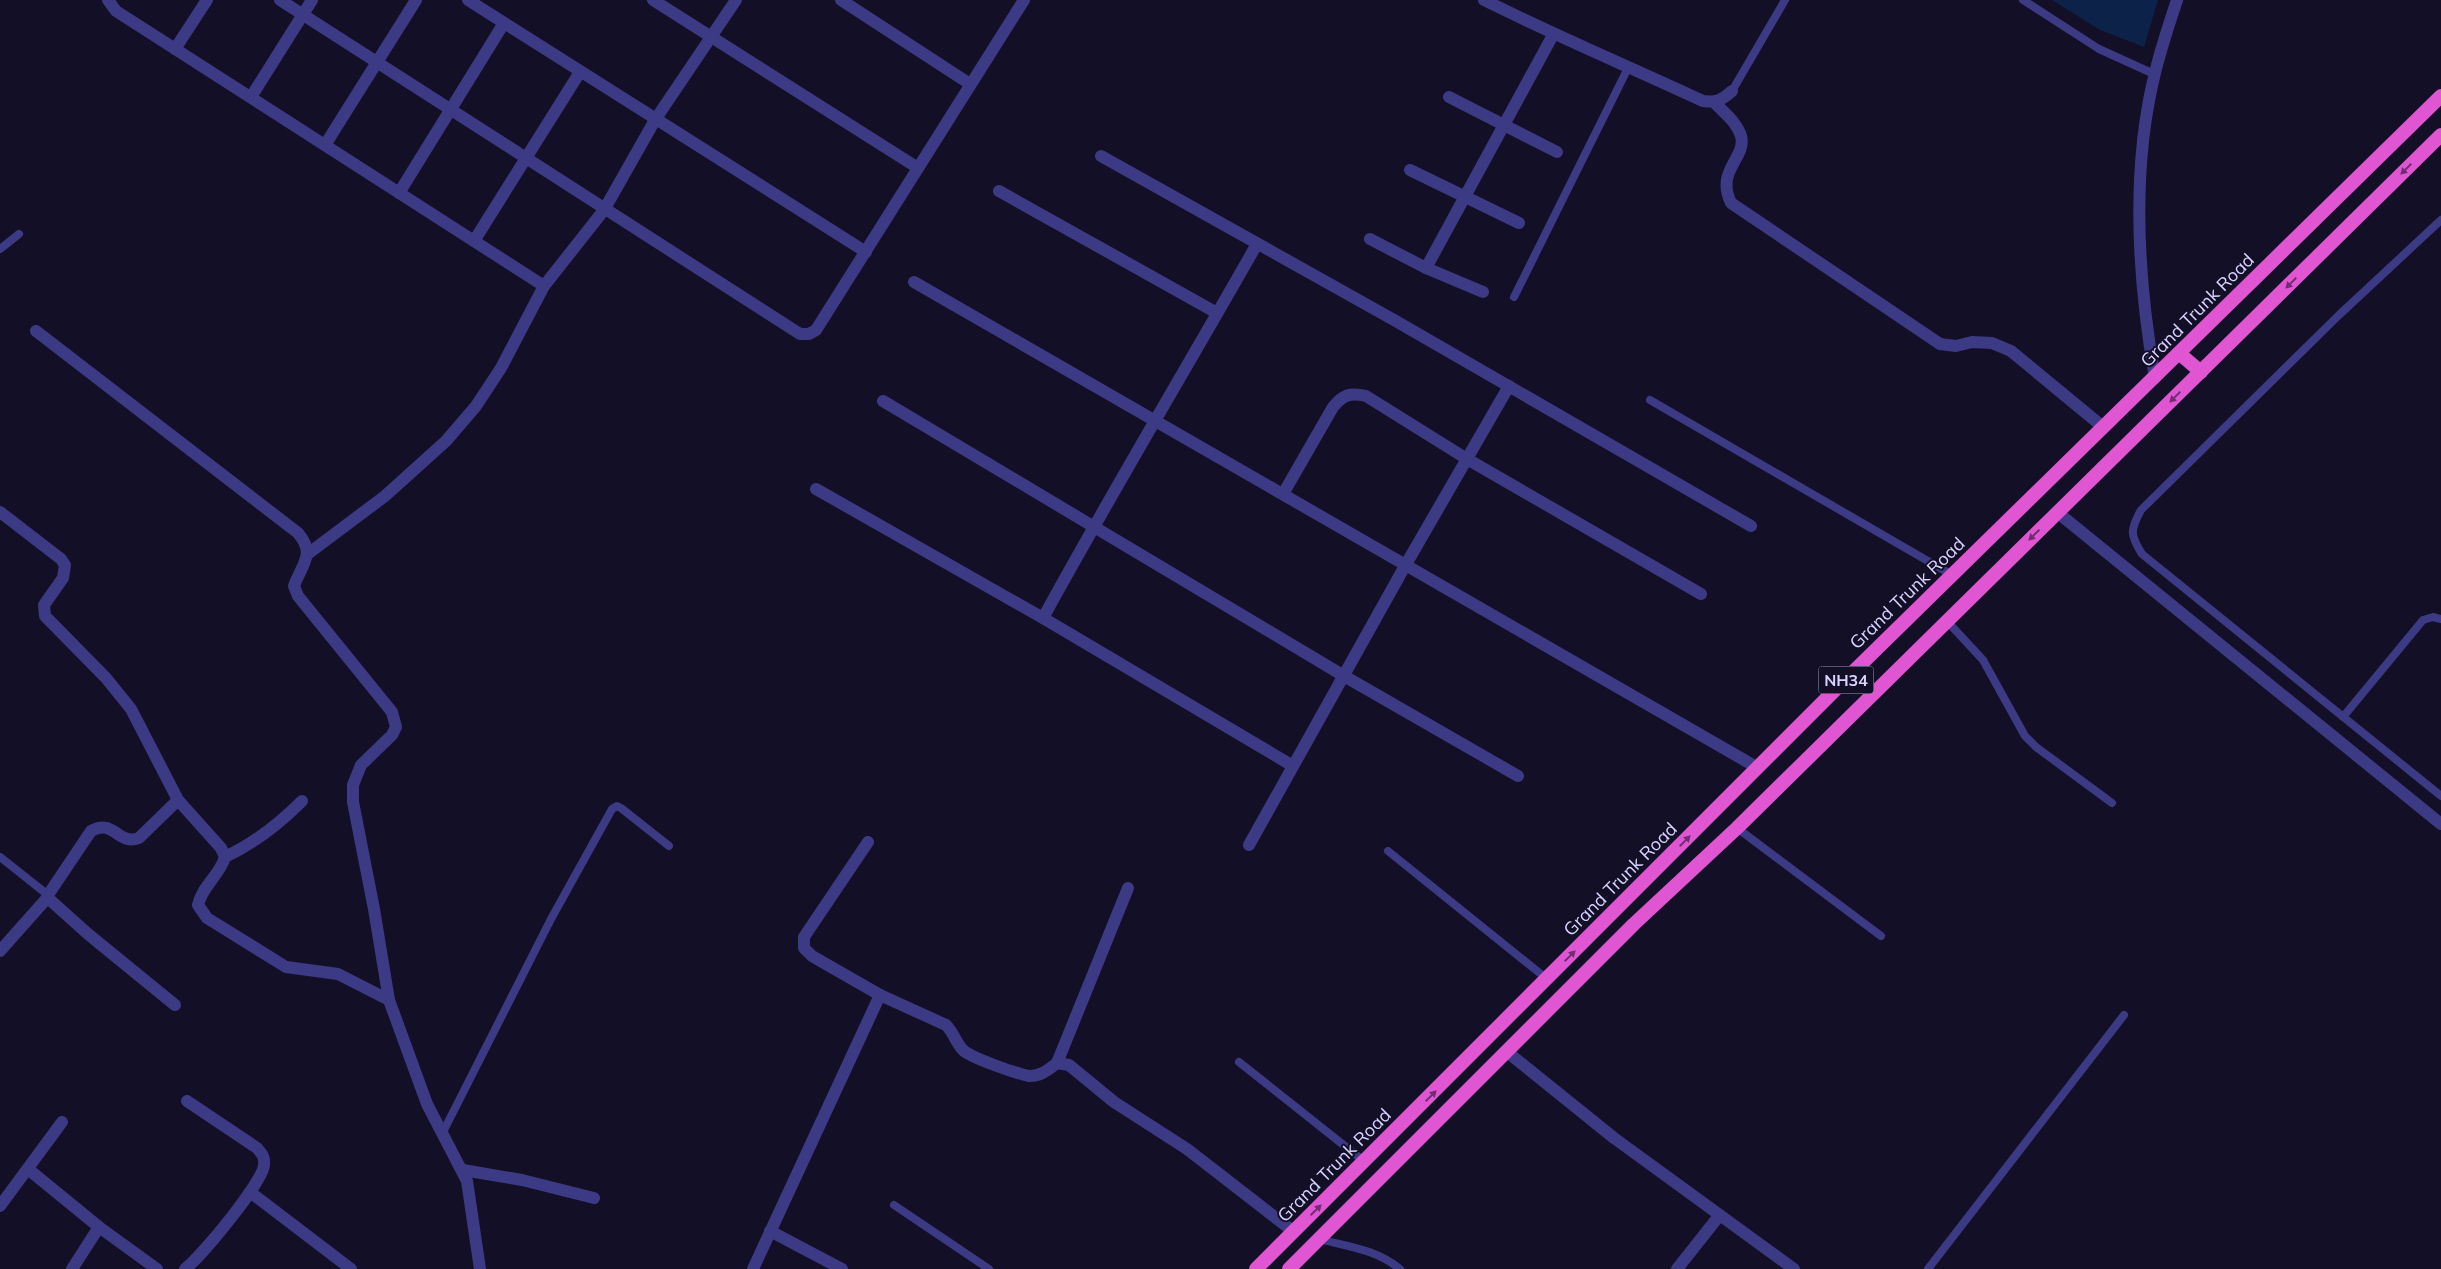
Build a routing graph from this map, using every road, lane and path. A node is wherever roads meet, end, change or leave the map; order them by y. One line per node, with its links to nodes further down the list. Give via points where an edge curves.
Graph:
1 (108, 0): 19 (street, via 116,12)
2 (207, 0): 19 (street)
3 (280, 0): 15 (street)
4 (312, 0): 15 (street)
5 (416, 0): 20 (street)
6 (468, 0): 16 (street)
7 (653, 0): 18 (street)
8 (736, 0): 18 (street)
9 (841, 0): 24 (street)
10 (1024, 0): 24 (street)
11 (1484, 0): 17 (street)
12 (1785, 0): 25 (lane)
13 (2024, 0): 23 (lane, via 2099,49)
14 (2177, 0): 23 (street)
15 (303, 15): 20 (street); 27 (street)
16 (504, 23): 22 (street); 30 (street)
17 (1553, 35): 21 (street); 32 (street)
18 (711, 38): 31 (street); 38 (street)
19 (175, 49): 27 (street)
20 (376, 62): 30 (street); 34 (street)
21 (1629, 66): 29 (street, via 1702,101); 56 (lane)
22 (580, 72): 31 (street); 37 (street)
23 (2154, 74): 61 (street, via 2144,139 2140,267)
24 (970, 84): 38 (street)
25 (1732, 91): 29 (street)
26 (2441, 96): 59 (highway, Grand Trunk Road / NH34)
27 (251, 97): 34 (street)
28 (1449, 97): 32 (street)
29 (1714, 102): 66 (street, via 1733,122 1742,138 1726,177 1726,192 1731,202 1940,344 1992,343 2011,352)
30 (450, 110): 37 (street); 41 (street)
31 (656, 120): 43 (street); 51 (street)
32 (1506, 125): 35 (street); 42 (street)
33 (2441, 134): 60 (highway, NH34, one-way to 60)
34 (325, 145): 41 (street)
35 (1557, 152)
36 (1101, 156): 49 (street)
37 (526, 159): 43 (street); 48 (street)
38 (918, 168): 51 (street)
39 (1410, 170): 42 (street)
40 (999, 191): 57 (street)
41 (399, 193): 48 (street)
42 (1466, 196): 45 (street); 52 (street)
43 (604, 210): 51 (street, via 800,334 816,330); 54 (street)
44 (2441, 220): 82 (lane, via 2339,315 2148,503 2133,525 2132,540 2142,554)
45 (1519, 223)
46 (19, 234): 50 (lane)
47 (1370, 239): 52 (street)
48 (474, 241): 54 (street)
49 (1257, 244): 57 (street); 62 (street)
50 (0, 249)
51 (866, 252)
52 (1426, 268): 55 (street)
53 (914, 282): 65 (street)
54 (544, 286): 74 (street, via 496,376 446,441 385,496)
55 (1483, 292)
56 (1514, 298)
57 (1217, 313): 65 (street)
58 (36, 332): 74 (street, via 298,534 306,542)
59 (2180, 354): 60 (highway); 61 (highway, Grand Trunk Road / NH34)
60 (2201, 372): 71 (highway, NH34, one-way to 71)
61 (2155, 378): 66 (highway, Grand Trunk Road / NH34)
62 (1509, 386): 67 (street); 73 (street)
63 (1650, 400): 76 (lane)
64 (883, 401): 72 (street)
65 (1156, 420): 69 (street); 72 (street)
66 (2103, 428): 76 (highway, Grand Trunk Road / NH34)
67 (1467, 459): 69 (street, via 1366,396 1353,393 1341,397 1333,407); 75 (street); 77 (street)
68 (816, 489): 78 (street)
69 (1283, 494): 75 (street)
70 (0, 512): 87 (street, via 65,565 63,578 44,605 46,616 131,708)
71 (2057, 512): 80 (highway, NH34, one-way to 80); 90 (street)
72 (1094, 525): 78 (street); 81 (street)
73 (1751, 526)
74 (309, 553): 104 (street, via 294,586 298,596 396,720 392,735 361,765 353,785 353,802)
75 (1405, 566): 81 (street); 84 (street)
76 (1952, 575): 84 (highway, Grand Trunk Road / NH34)
77 (1701, 594)
78 (1043, 618): 83 (street)
79 (2441, 619): 82 (lane, via 2423,620)
80 (1946, 620): 89 (lane, via 1983,660 2025,736); 91 (highway, NH34)
81 (1344, 676): 83 (street); 85 (street)
82 (2343, 717): 86 (lane)
83 (1293, 766): 93 (street)
84 (1758, 768): 102 (highway, Grand Trunk Road / NH34, one-way to 84)
85 (1518, 776)
86 (2441, 796)
87 (178, 800): 97 (street, via 221,848); 99 (street, via 132,841 108,827 99,826 91,831)
88 (302, 801): 97 (street, via 249,846)
89 (2112, 803)
90 (2441, 824)
91 (1737, 828): 100 (lane); 107 (highway, NH34)
92 (868, 842): 103 (street, via 804,937 804,948 812,956)
93 (1249, 845)
94 (669, 846): 112 (lane, via 621,808 612,809 551,918)
95 (1388, 851): 102 (lane)
96 (0, 857): 99 (lane)
97 (225, 857): 104 (street, via 200,897 198,905 207,918 286,967 338,974)
98 (1128, 888): 109 (street)
99 (48, 896): 101 (street); 105 (street, via 88,934)
100 (1881, 936)
101 (0, 951)
102 (1547, 979): 113 (highway, Grand Trunk Road / NH34, one-way to 102)
103 (880, 995): 109 (street, via 946,1025 963,1050 980,1060 1029,1076 1040,1074); 122 (street)
104 (389, 1000): 112 (street, via 427,1104)
105 (175, 1005)
106 (2124, 1015): 138 (lane)
107 (1506, 1051): 120 (street, via 1614,1138); 124 (highway, NH34)
108 (1239, 1062): 113 (lane)
109 (1057, 1063): 123 (street, via 1069,1065 1114,1102 1187,1149)
110 (187, 1101): 116 (street, via 257,1148 264,1157 264,1167)
111 (62, 1122): 114 (street)
112 (442, 1134): 115 (street)
113 (1365, 1162): 123 (highway, Grand Trunk Road / NH34, one-way to 113)
114 (28, 1169): 118 (street); 121 (street)
115 (463, 1170): 117 (street, via 522,1180); 129 (street, via 469,1190)
116 (250, 1192): 127 (street); 128 (street)
117 (594, 1198)
118 (0, 1206)
119 (894, 1206): 132 (lane)
120 (1719, 1216): 136 (street); 137 (street)
121 (99, 1227): 125 (street); 126 (street)
122 (770, 1231): 130 (street); 131 (street)
123 (1294, 1232): 133 (highway, Grand Trunk Road / NH34)
124 (1319, 1239): 134 (highway, NH34); 135 (lane, via 1374,1252)
125 (72, 1269)
126 (157, 1269)
127 (186, 1269)
128 (351, 1269)
129 (480, 1269)
130 (754, 1269)
131 (842, 1269)
132 (989, 1269)
133 (1256, 1269)
134 (1289, 1269)
135 (1400, 1269)
136 (1678, 1269)
137 (1794, 1269)
138 (1928, 1269)

